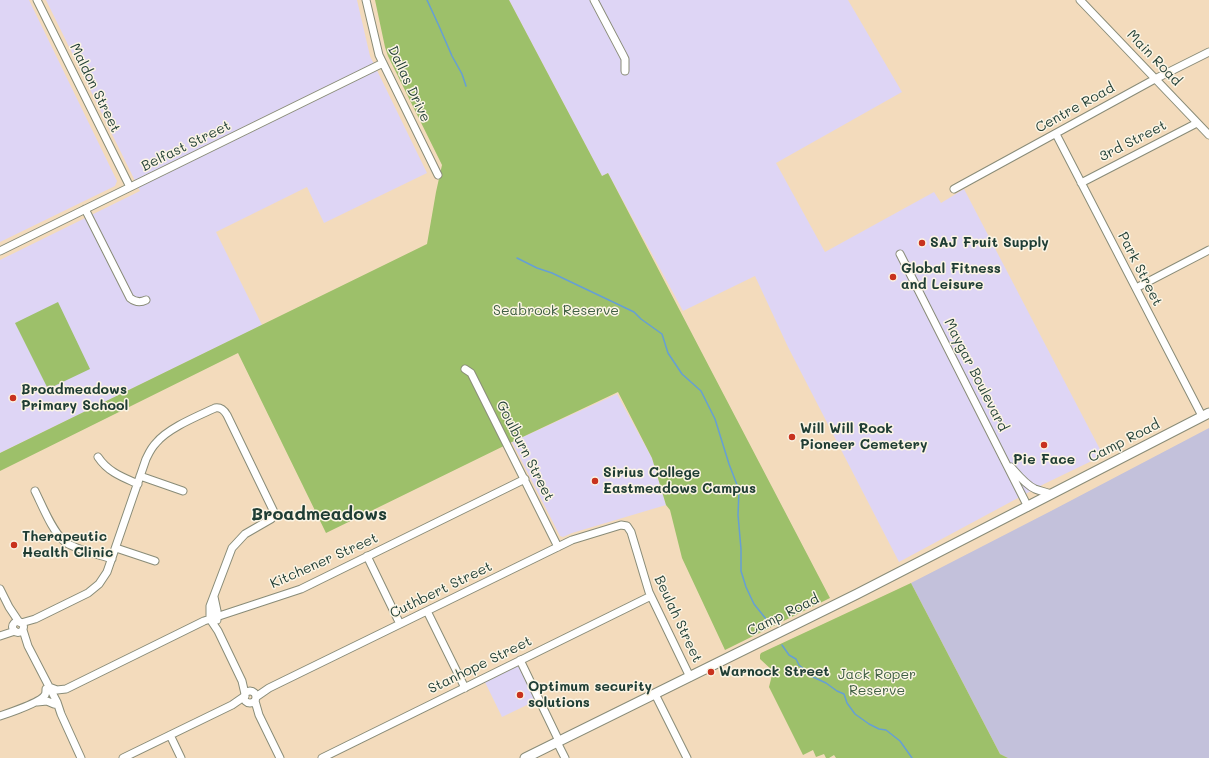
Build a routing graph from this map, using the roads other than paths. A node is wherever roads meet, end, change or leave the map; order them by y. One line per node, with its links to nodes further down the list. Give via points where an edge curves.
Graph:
1 (37, 0): 14 (street, Maldon Street)
2 (366, 0): 6 (street, Dallas Drive)
3 (594, 0): 7 (street, via 625,59)
4 (1080, 0): 8 (street, Main Road)
5 (1209, 52): 8 (street, Centre Road)
6 (383, 63): 12 (street, Dallas Drive); 14 (street, Belfast Street)
7 (625, 71)
8 (1155, 79): 9 (street, Main Road); 10 (street, Centre Road)
9 (1197, 123): 11 (street, Main Road); 13 (street, 3rd Street)
10 (1056, 134): 13 (street, Park Street); 15 (street, Centre Road)
11 (1209, 135)
12 (438, 175)
13 (1081, 183): 20 (street, Park Street)
14 (130, 187): 16 (street, Belfast Street)
15 (954, 189)
16 (85, 209): 18 (street, Belfast Street); 21 (street, via 130,298 136,302)
17 (1209, 250): 20 (street)
18 (0, 251)
19 (900, 254): 25 (street, Maygar Boulevard)
20 (1136, 288): 23 (street, Park Street)
21 (146, 300)
22 (465, 370): 27 (street, Goulburn Street, via 471,373)
23 (1206, 414): 31 (main road, Camp Road)
24 (98, 457): 28 (street, via 109,470)
25 (1003, 458): 31 (street, via 1031,487); 32 (street, Maygar Boulevard)
26 (140, 476): 28 (street); 30 (street); 42 (street, via 152,448 166,433 215,408 225,412 274,514 271,519 249,531 236,543 227,559 214,597)
27 (525, 479): 34 (street, Goulburn Street); 36 (street, Kitchener Street)
28 (138, 484): 35 (street)
29 (35, 491): 37 (street, via 55,530 64,541)
30 (184, 491)
31 (1051, 494): 32 (main road, Camp Road)
32 (1028, 507): 47 (main road, Camp Road, via 857,594 737,650)
33 (627, 526): 34 (street, Cuthbert Street, via 621,525 584,536); 40 (street, Beulah Street)
34 (558, 547): 41 (street, Cuthbert Street)
35 (116, 548): 37 (street); 38 (street)
36 (367, 556): 42 (street, Kitchener Street, via 301,589); 43 (street)
37 (112, 559): 44 (street, via 105,576 96,587)
38 (155, 561)
39 (0, 590): 44 (street)
40 (651, 596): 46 (street, Stanhope Street); 47 (street, Beulah Street)
41 (427, 611): 43 (street, Cuthbert Street); 49 (street)
42 (213, 618): 50 (street, Kitchener Street); 52 (street)
43 (400, 624): 52 (street, Cuthbert Street)
44 (18, 627): 45 (street); 48 (street)
45 (1, 635)
46 (520, 660): 49 (street, Stanhope Street); 57 (street)
47 (690, 677): 51 (main road, Camp Road)
48 (48, 688): 50 (street); 53 (street, via 45,695); 54 (street)
49 (465, 688): 62 (street, Stanhope Street)
50 (66, 689): 54 (street, via 59,694)
51 (655, 694): 57 (main road, Camp Road); 65 (street)
52 (250, 697): 56 (street, Cuthbert Street); 61 (street)
53 (35, 702): 54 (street); 55 (street)
54 (56, 703): 58 (street)
55 (0, 716)
56 (170, 735): 59 (street, Cuthbert Street); 60 (street)
57 (558, 742): 63 (main road, Camp Road); 64 (street)
58 (82, 756)
59 (123, 758)
60 (181, 758)
61 (280, 758)
62 (322, 758)
63 (525, 758)
64 (565, 758)
65 (687, 758)

